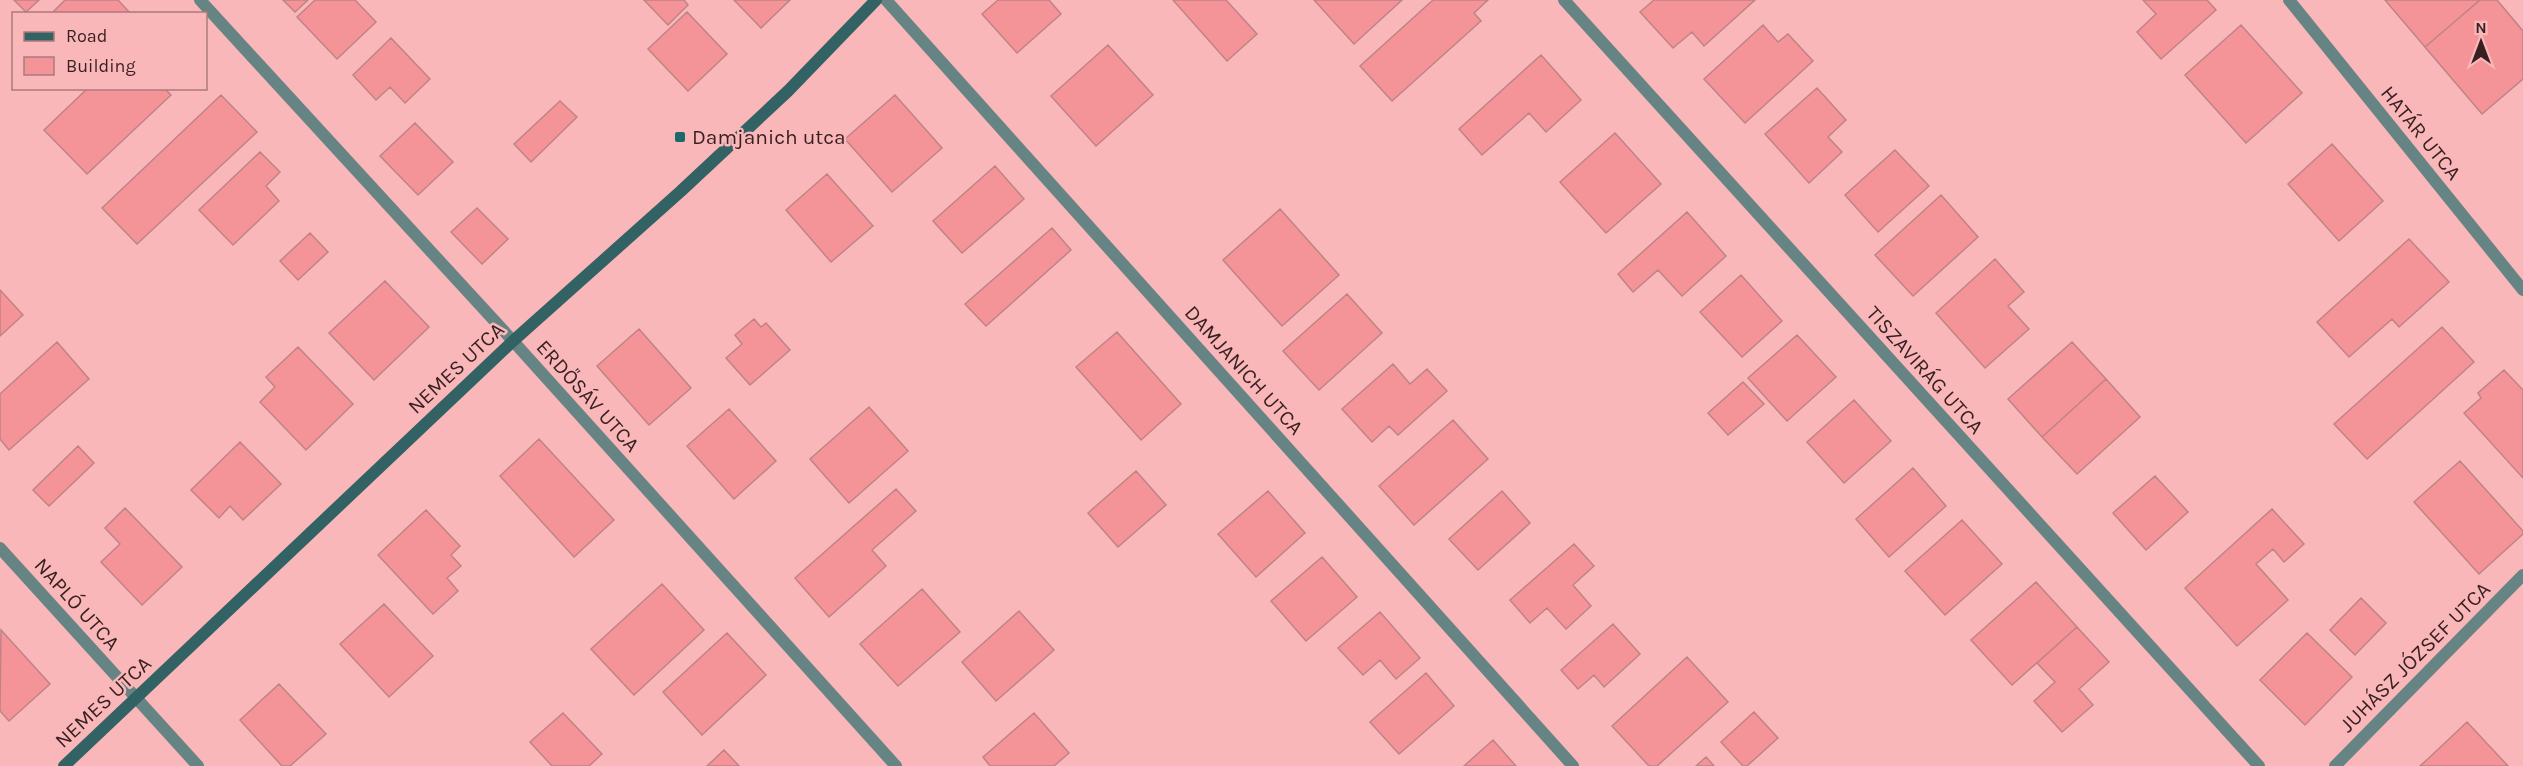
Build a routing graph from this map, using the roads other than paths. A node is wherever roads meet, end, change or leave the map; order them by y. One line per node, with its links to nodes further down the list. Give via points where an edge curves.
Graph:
1 (200, 0): 7 (street, ERDŐSÁV UTCA)
2 (876, 0): 7 (street, NEMES UTCA, via 788,91)
3 (886, 0): 14 (street, DAMJANICH UTCA)
4 (1564, 0): 15 (street, TISZAVIRÁG UTCA)
5 (2289, 0): 6 (street, HATÁR UTCA)
6 (2523, 290)
7 (513, 341): 10 (street, NEMES UTCA); 13 (street, ERDŐSÁV UTCA)
8 (0, 548): 10 (street, NAPLÓ UTCA)
9 (2523, 575): 16 (street, JUHÁSZ JÓZSEF UTCA)
10 (136, 698): 11 (street, NEMES UTCA); 12 (street, NAPLÓ UTCA)
11 (64, 766)
12 (198, 766)
13 (896, 766)
14 (1573, 766)
15 (2259, 766)
16 (2335, 766)

